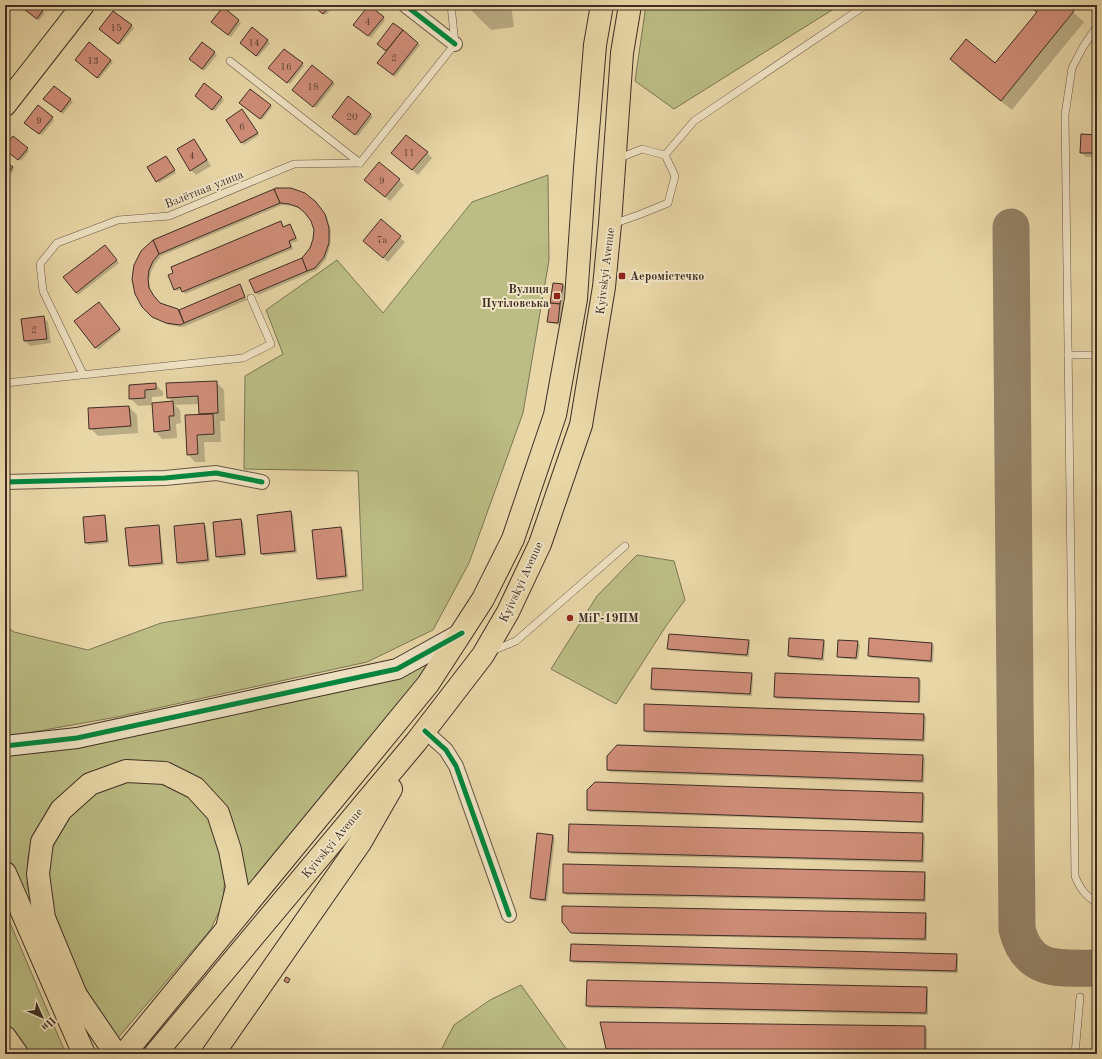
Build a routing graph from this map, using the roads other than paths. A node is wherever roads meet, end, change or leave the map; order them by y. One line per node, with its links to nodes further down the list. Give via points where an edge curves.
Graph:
1 (83, 5): 10 (main road)
2 (405, 5): 8 (street)
3 (451, 5): 8 (lane)
4 (602, 5): 14 (main road, via 595,45)
5 (630, 5): 12 (main road, Kyivskyi Avenue, via 622,53)
6 (866, 5): 11 (lane, via 694,121)
7 (1097, 26): 18 (lane, via 1072,68 1065,115)
8 (454, 44): 13 (lane)
9 (230, 61): 13 (lane)
10 (5, 105)
11 (665, 155): 12 (lane, via 642,149); 16 (lane, via 675,176 668,203)
12 (615, 160): 14 (main road); 16 (main road, Kyivskyi Avenue)
13 (360, 163): 20 (lane, Взлётная улица, via 294,164 169,216 118,220 57,243 40,264 43,291)
14 (585, 168): 15 (main road)
15 (581, 222): 16 (main road); 25 (main road, via 576,299 555,415 513,539)
16 (610, 224): 26 (main road, Kyivskyi Avenue, via 604,287 580,424 540,544)
17 (251, 298): 20 (lane, via 271,344 243,358)
18 (1068, 355): 19 (lane); 32 (lane, via 1075,876 1087,896)
19 (1097, 355)
20 (83, 374): 21 (lane)
21 (5, 383)
22 (5, 482): 23 (street, via 165,478 216,473)
23 (262, 482)
24 (625, 546): 28 (lane, via 516,641)
25 (483, 599): 26 (main road, via 487,611 497,616); 27 (main road)
26 (508, 612): 28 (main road, Kyivskyi Avenue)
27 (462, 634): 28 (main road, via 480,641); 30 (street, via 397,668 77,738); 35 (main road, via 428,684)
28 (483, 655): 29 (main road, Kyivskyi Avenue)
29 (421, 736): 34 (street, via 446,750 456,766); 39 (main road, Kyivskyi Avenue); 44 (main road, via 360,843)
30 (5, 746)
31 (5, 873): 33 (main road)
32 (1097, 903)
33 (21, 910): 36 (main road); 41 (main road)
34 (509, 915)
35 (227, 929): 36 (main road, via 237,887 230,850 218,813 195,788 165,773 126,771 90,784 61,810 42,842 38,874 44,918); 43 (main road)
36 (75, 993): 42 (main road)
37 (1080, 997): 45 (lane)
38 (5, 1037): 40 (main road)
39 (158, 1051)
40 (17, 1054)
41 (84, 1054)
42 (116, 1054)
43 (124, 1054)
44 (213, 1054)
45 (1075, 1054)

